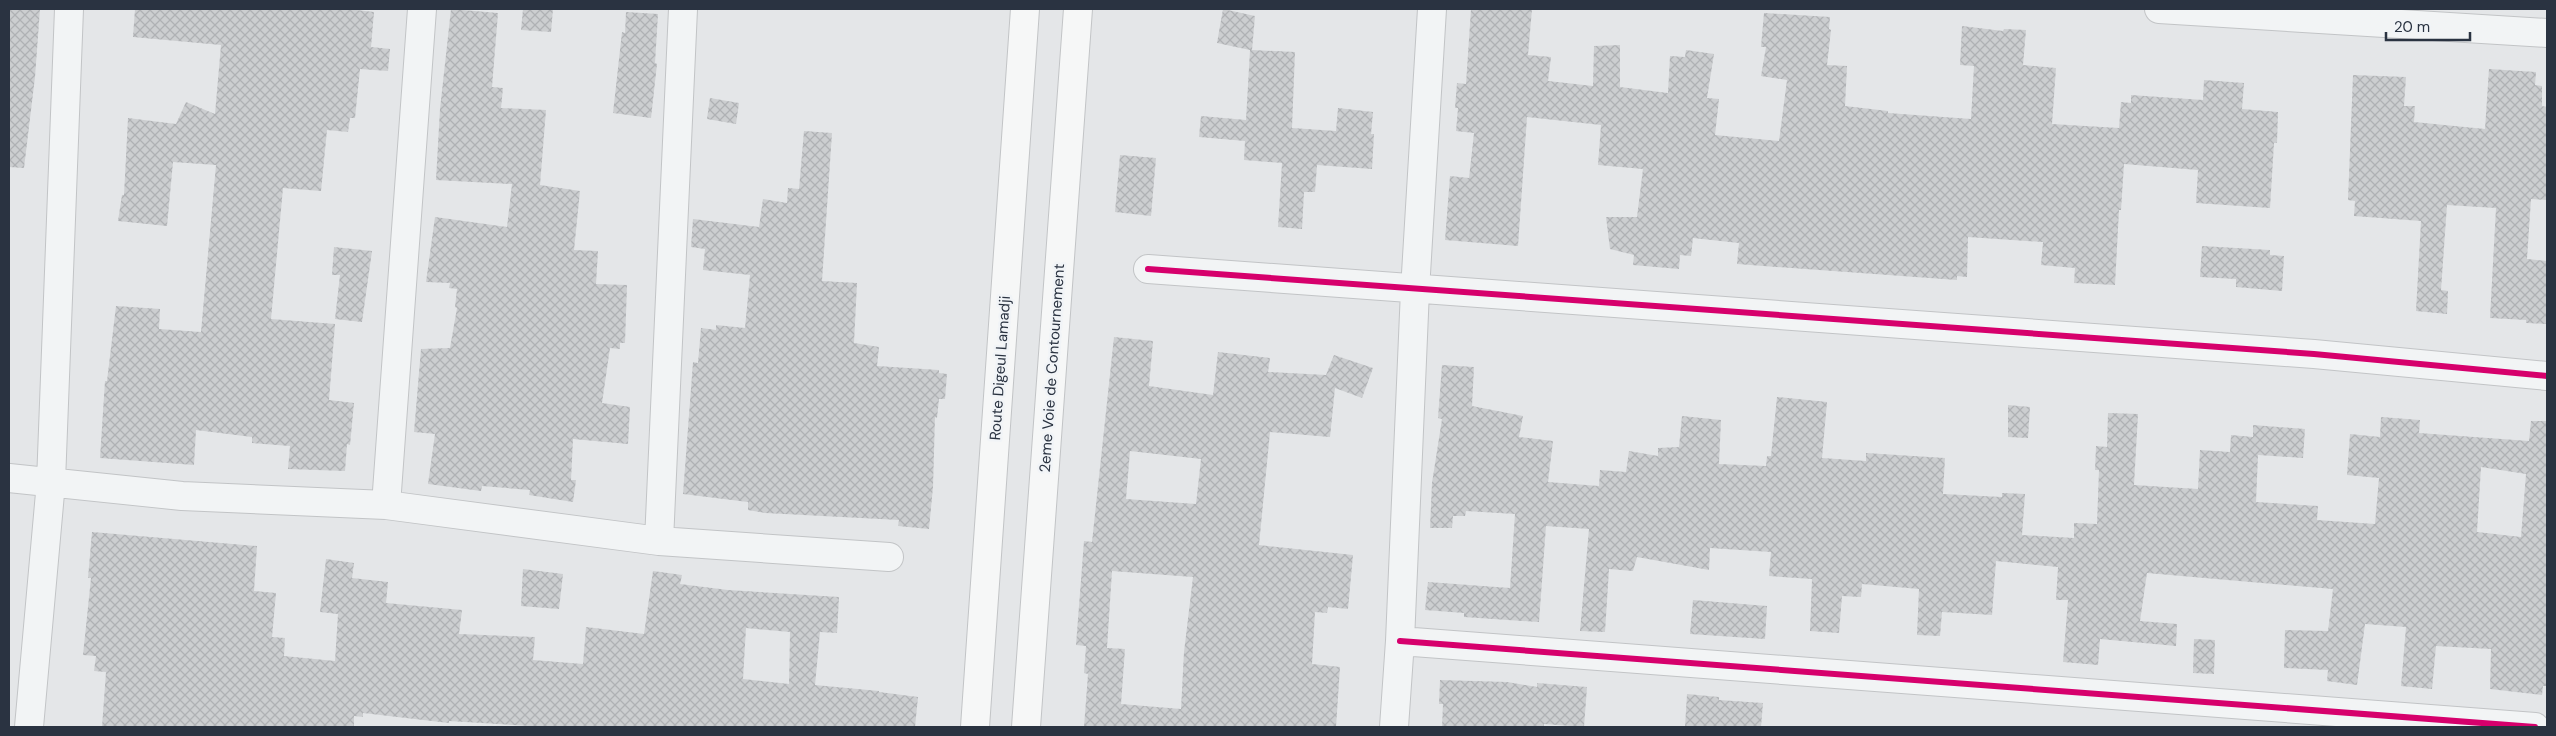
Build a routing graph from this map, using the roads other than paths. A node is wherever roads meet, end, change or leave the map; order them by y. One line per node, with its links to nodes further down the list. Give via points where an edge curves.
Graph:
1 (69, 9): 13 (street)
2 (422, 9): 14 (street)
3 (683, 9): 15 (street)
4 (1025, 9): 19 (main road, Route Digeul Lamadji)
5 (1078, 9): 20 (main road, 2eme Voie de Contournement)
6 (1432, 9): 10 (street)
7 (2159, 9): 8 (street)
8 (2547, 33)
9 (1148, 269): 10 (street)
10 (1415, 290): 11 (street, via 2314,354); 17 (street)
11 (2547, 376)
12 (9, 478): 13 (street)
13 (50, 482): 14 (street, via 182,496); 18 (street)
14 (386, 505): 15 (street)
15 (659, 541): 16 (street)
16 (889, 557)
17 (1400, 641): 21 (street); 22 (street)
18 (29, 727)
19 (975, 727)
20 (1026, 727)
21 (1394, 727)
22 (2535, 727)

